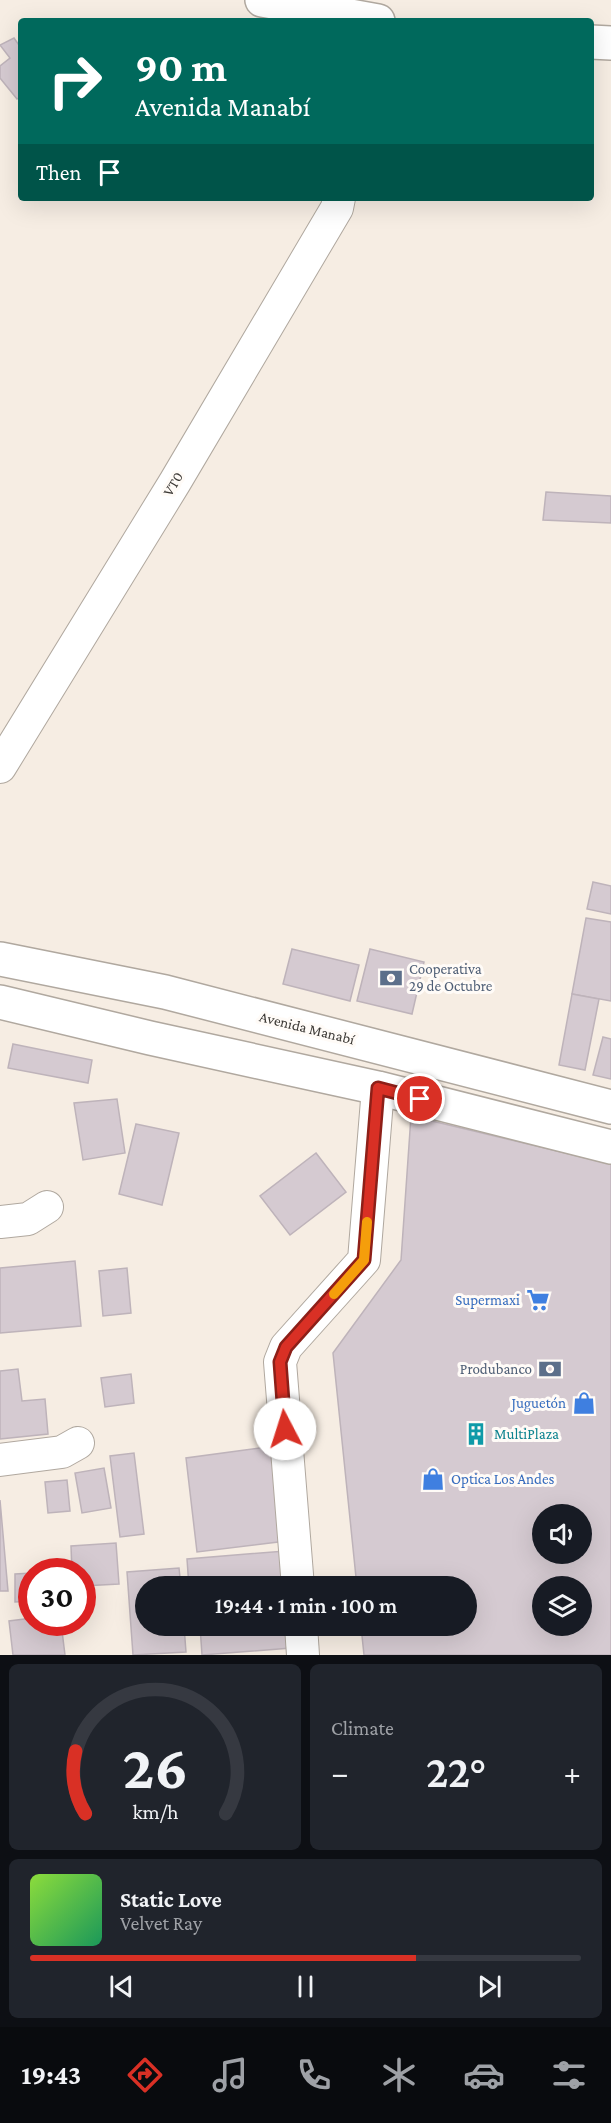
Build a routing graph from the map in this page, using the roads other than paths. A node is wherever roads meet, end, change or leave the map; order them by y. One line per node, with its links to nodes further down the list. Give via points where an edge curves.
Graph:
1 (262, 0): 3 (main road)
2 (375, 0): 4 (street)
3 (356, 18)
4 (372, 18)
5 (594, 42): 6 (main road)
6 (611, 43)
7 (338, 201): 8 (street, VT0, via 181,471)
8 (0, 767)
9 (0, 959): 10 (main road, Avenida Manabí)
10 (165, 992): 12 (main road); 14 (main road, Avenida Manabí)
11 (0, 1002): 12 (main road)
12 (150, 1038): 13 (main road)
13 (378, 1088): 15 (main road); 20 (street, via 364,1260 286,1347 280,1362)
14 (611, 1107)
15 (611, 1147)
16 (47, 1207): 17 (street, via 28,1219)
17 (0, 1222)
18 (78, 1443): 19 (street, via 63,1452)
19 (0, 1460)
20 (297, 1576)
21 (302, 1636): 22 (street)
22 (303, 1655)

